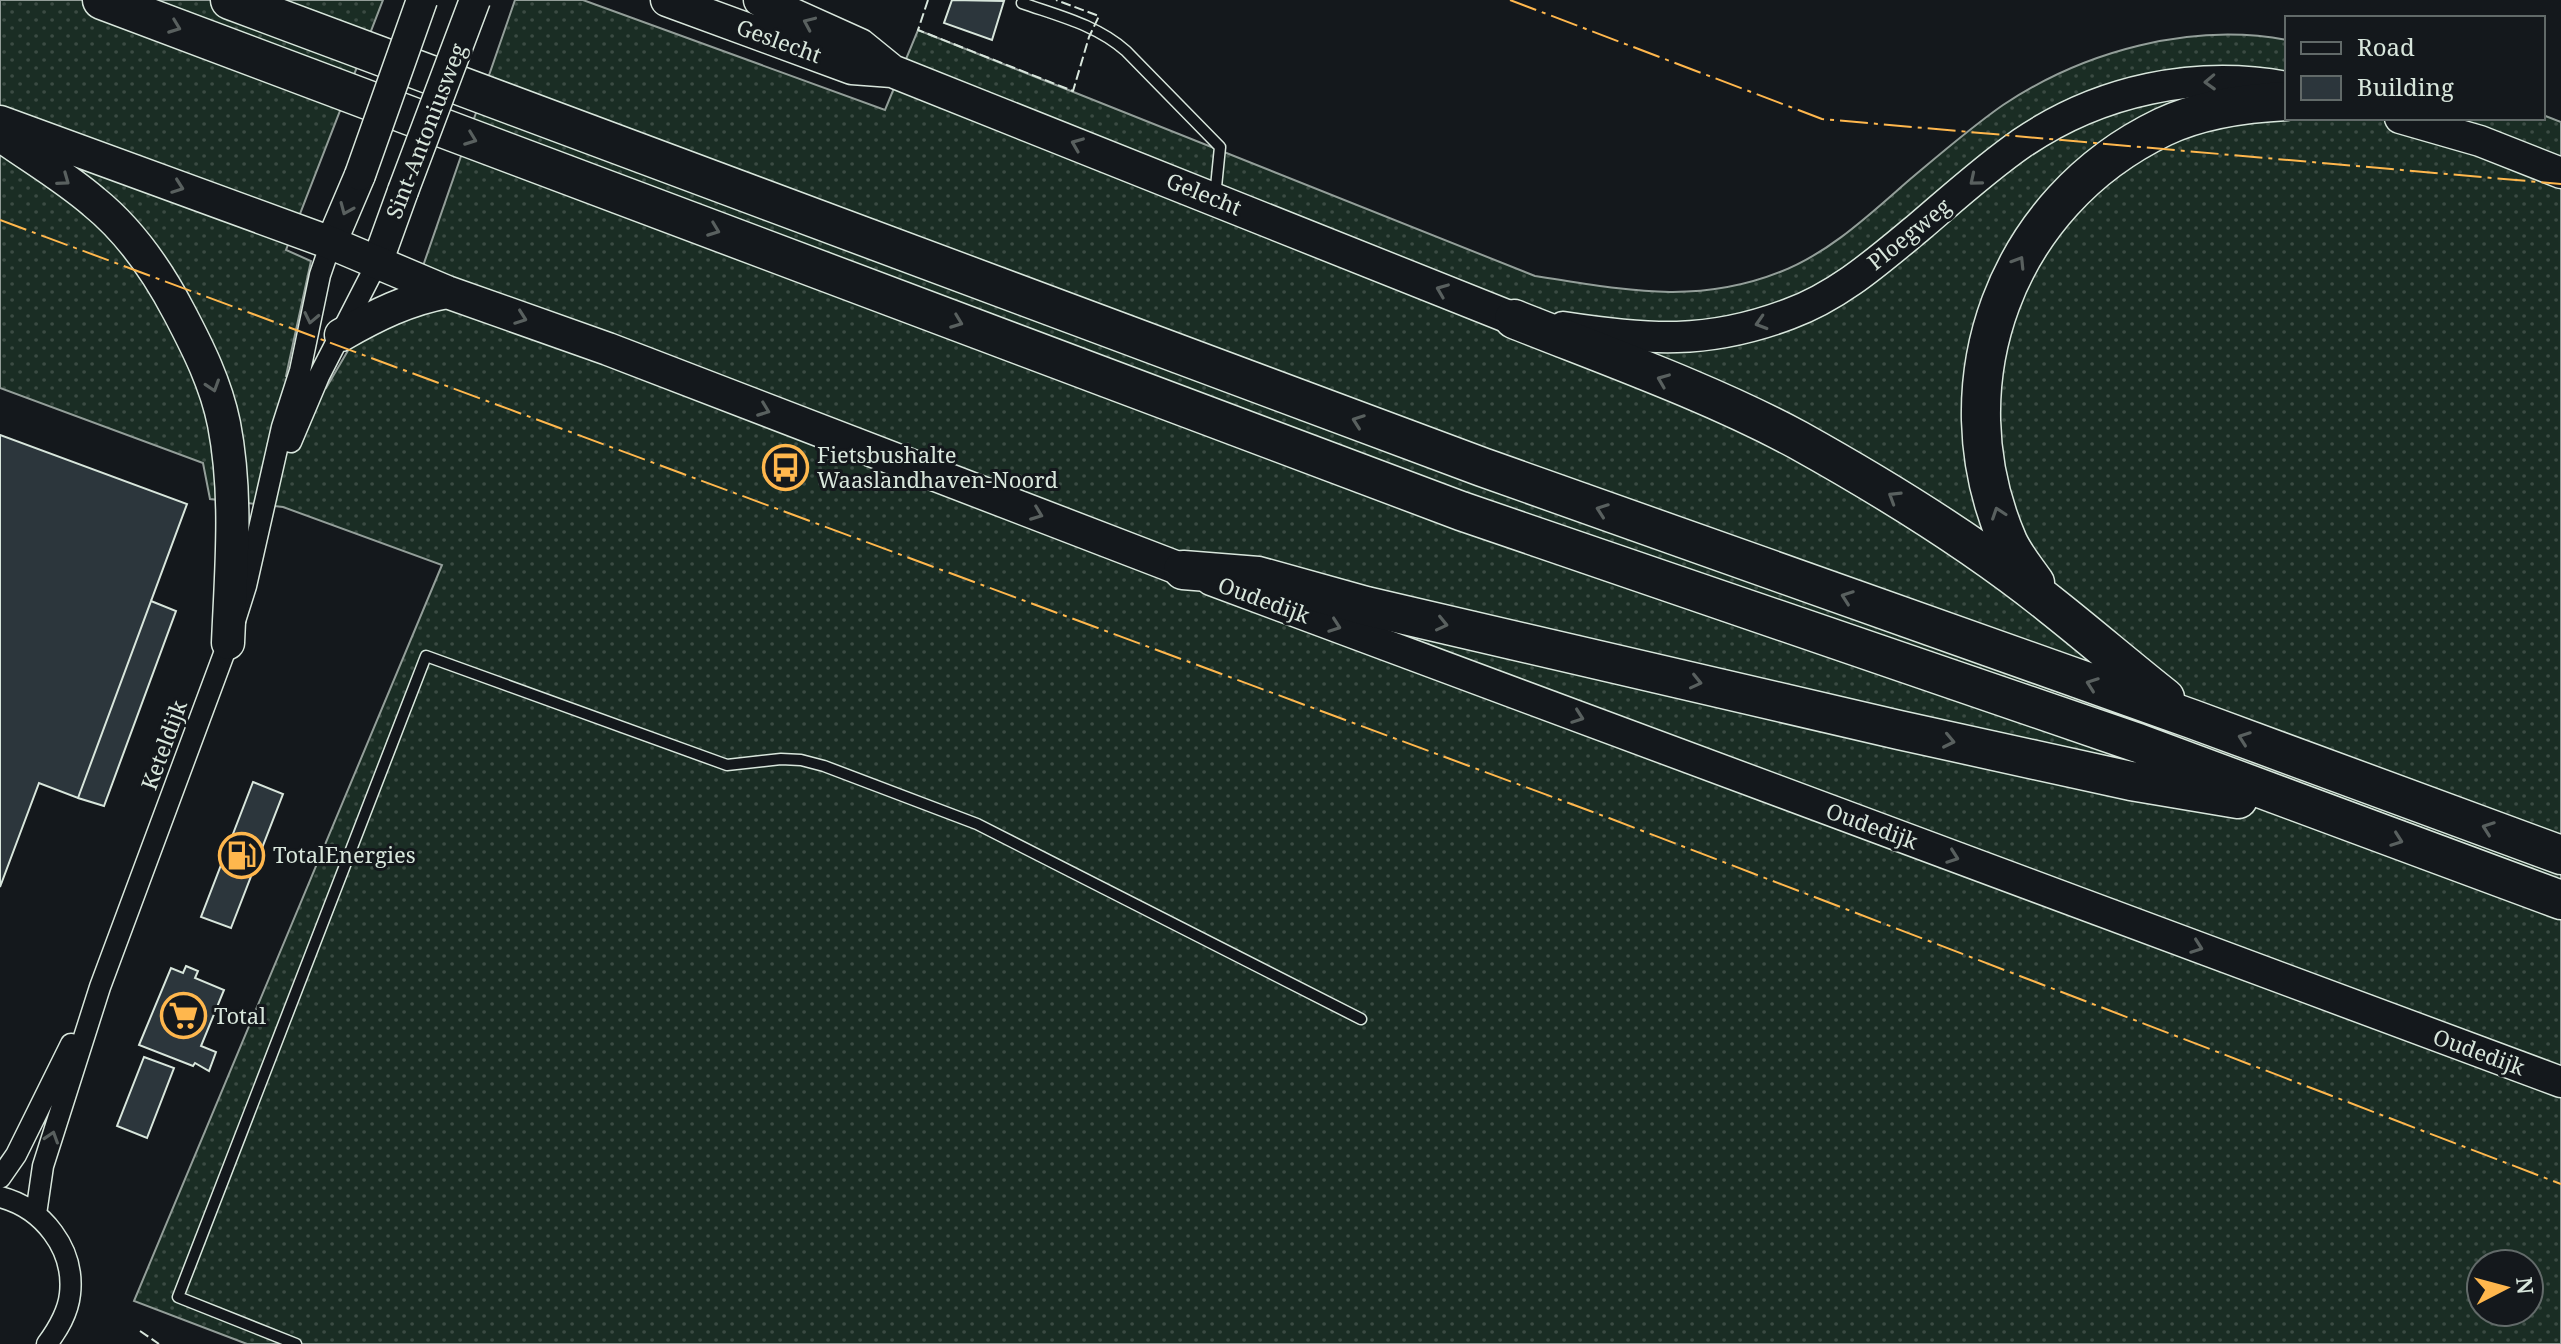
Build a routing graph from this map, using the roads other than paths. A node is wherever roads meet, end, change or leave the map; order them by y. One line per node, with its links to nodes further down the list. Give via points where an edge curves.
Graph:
1 (102, 0): 26 (highway, one-way to 26, via 1461,511 2138,743)
2 (230, 0): 25 (highway, one-way to 2, via 1482,467)
3 (422, 0): 16 (street, one-way to 16, bridge)
4 (475, 0): 17 (street, Sint-Antoniusweg, bridge)
5 (667, 0): 8 (main road, Geslecht, via 852,68)
6 (760, 0): 8 (main road, one-way to 6, via 860,45)
7 (1022, 3): 15 (lane, via 1111,38 1189,115 1220,147)
8 (892, 71): 15 (main road, Gelecht, one-way to 8)
9 (2285, 87): 19 (street, Ploegweg, one-way to 19, via 2257,81 2175,84 2087,107 2025,142 1874,264 1791,314 1741,329 1666,339)
10 (2285, 101): 23 (highway, one-way to 10, via 2009,545 1991,492 1980,426 1984,361 2011,276 2054,212 2108,160 2165,127 2200,114)
11 (2407, 120): 14 (street)
12 (0, 122): 16 (main road, one-way to 16)
13 (0, 135): 24 (main road, one-way to 24, via 95,202 132,239 159,273 211,378 231,477)
14 (2561, 173)
15 (1215, 199): 19 (main road, Gelecht, one-way to 15)
16 (331, 243): 17 (main road); 21 (street, Keteldijk, one-way to 21)
17 (377, 263): 18 (main road); 20 (street, Keteldijk)
18 (447, 292): 20 (main road, via 393,307); 22 (main road, one-way to 22)
19 (1514, 319): 23 (highway, one-way to 19, via 1902,502 1797,439)
20 (341, 335): 21 (street, Keteldijk, via 298,422)
21 (263, 517): 24 (street, Keteldijk)
22 (1183, 570): 26 (highway, one-way to 26, via 1258,576 1899,730 2131,781); 31 (street, Oudedijk, one-way to 31)
23 (2050, 605): 25 (highway)
24 (228, 643): 29 (street, Keteldijk)
25 (2192, 719): 27 (highway, one-way to 25)
26 (2324, 813): 28 (highway, one-way to 28)
27 (2561, 855)
28 (2561, 900)
29 (100, 987): 32 (street, Keteldijk); 34 (street, Keteldijk, one-way to 29, via 43,1166)
30 (1361, 1019): 36 (lane, via 977,824 801,760 727,765 426,656 178,1297)
31 (2561, 1082)
32 (0, 1178)
33 (0, 1197): 34 (street)
34 (36, 1214): 35 (street, via 57,1236 69,1263 70,1293 62,1322)
35 (47, 1344)
36 (296, 1344)

